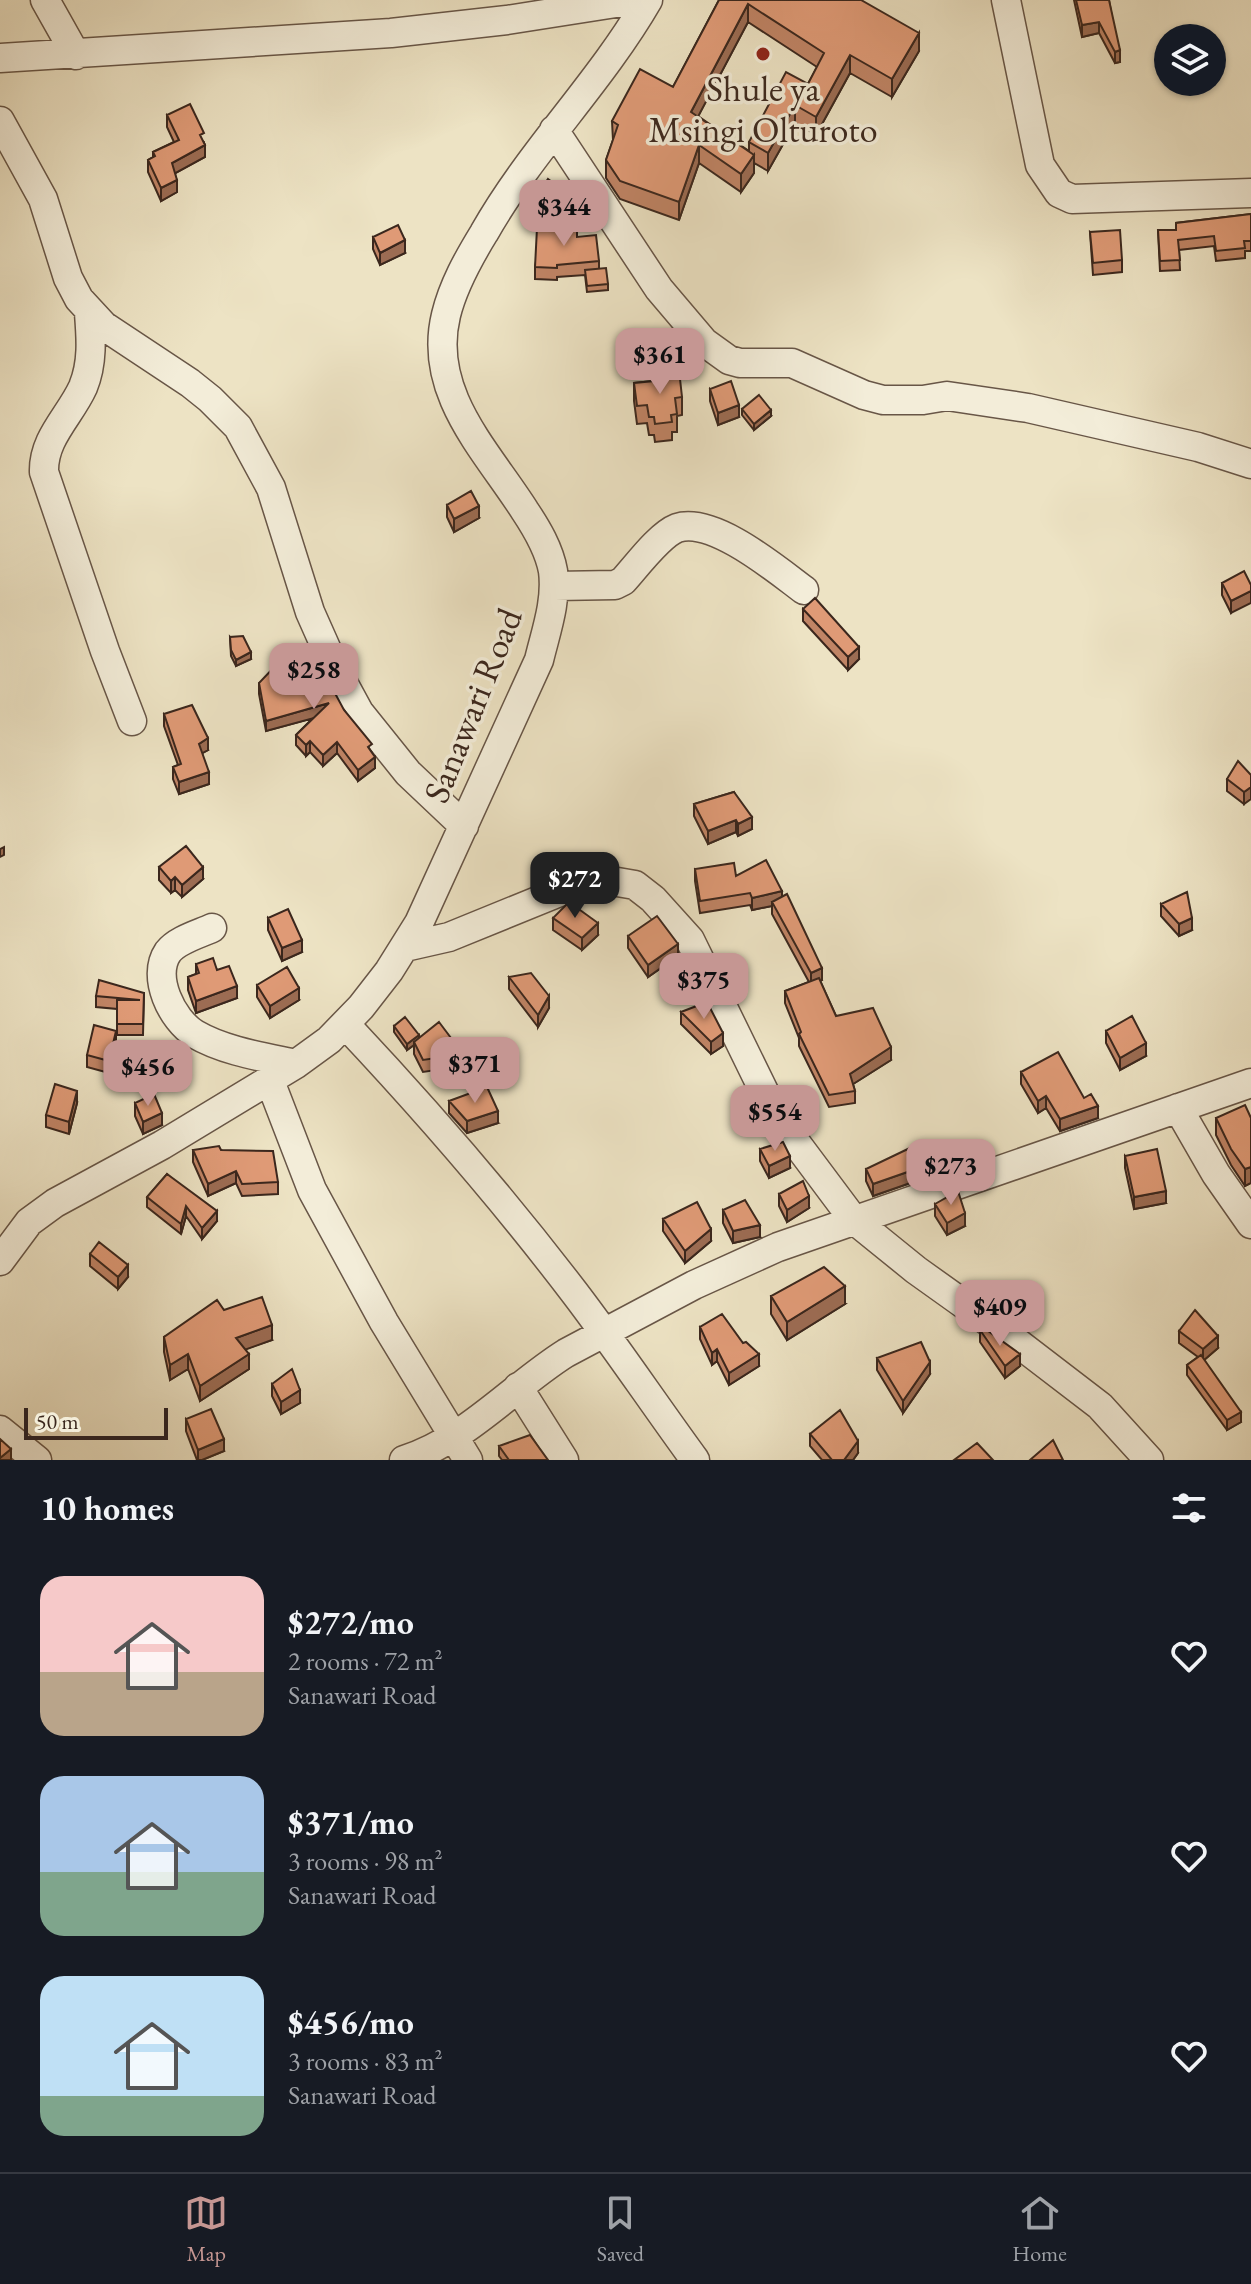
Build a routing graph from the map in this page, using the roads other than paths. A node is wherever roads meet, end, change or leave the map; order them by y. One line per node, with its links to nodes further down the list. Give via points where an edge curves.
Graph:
1 (45, 0): 5 (street)
2 (635, 0): 5 (street, via 443,28)
3 (648, 0): 8 (street, Sanawari Road, via 610,60)
4 (1006, 0): 9 (street, via 1040,165 1059,193 1072,199)
5 (76, 55): 6 (street)
6 (0, 58)
7 (0, 121): 10 (street, via 43,199 68,278)
8 (554, 130): 11 (street, via 659,289 704,342 729,360 792,363 883,400 947,396 1028,408); 12 (street, Sanawari Road, via 509,189 460,275 441,345 451,397 545,545)
9 (1251, 193)
10 (89, 313): 14 (street, via 92,343 83,388 48,446 44,472); 15 (street, via 210,399 238,427 271,488 310,612 359,712 408,773)
11 (1251, 464)
12 (555, 586): 13 (street, via 615,585 664,536 691,527 743,547); 15 (street, Sanawari Road, via 539,660)
13 (804, 590)
14 (132, 721)
15 (464, 826): 17 (street, Sanawari Road)
16 (212, 928): 19 (street, via 167,953 164,991 184,1027 217,1043)
17 (405, 947): 18 (street, Sanawari Road); 23 (street, via 449,937 594,878 635,885 690,940 776,1116)
18 (345, 1024): 19 (street, Sanawari Road); 26 (street, via 426,1112)
19 (296, 1064): 20 (street, Sanawari Road)
20 (270, 1081): 25 (street, Sanawari Road, via 55,1203 29,1222); 29 (street, via 312,1190)
21 (1251, 1083): 22 (street)
22 (1178, 1108): 23 (street); 24 (street)
23 (853, 1219): 26 (street, via 735,1265); 34 (street, via 1100,1406)
24 (1251, 1224)
25 (0, 1261)
26 (605, 1333): 27 (street); 33 (street)
27 (518, 1387): 29 (street); 32 (street)
28 (0, 1430): 30 (street)
29 (461, 1448): 31 (street)
30 (37, 1460)
31 (404, 1460)
32 (564, 1460)
33 (695, 1460)
34 (1149, 1460)

